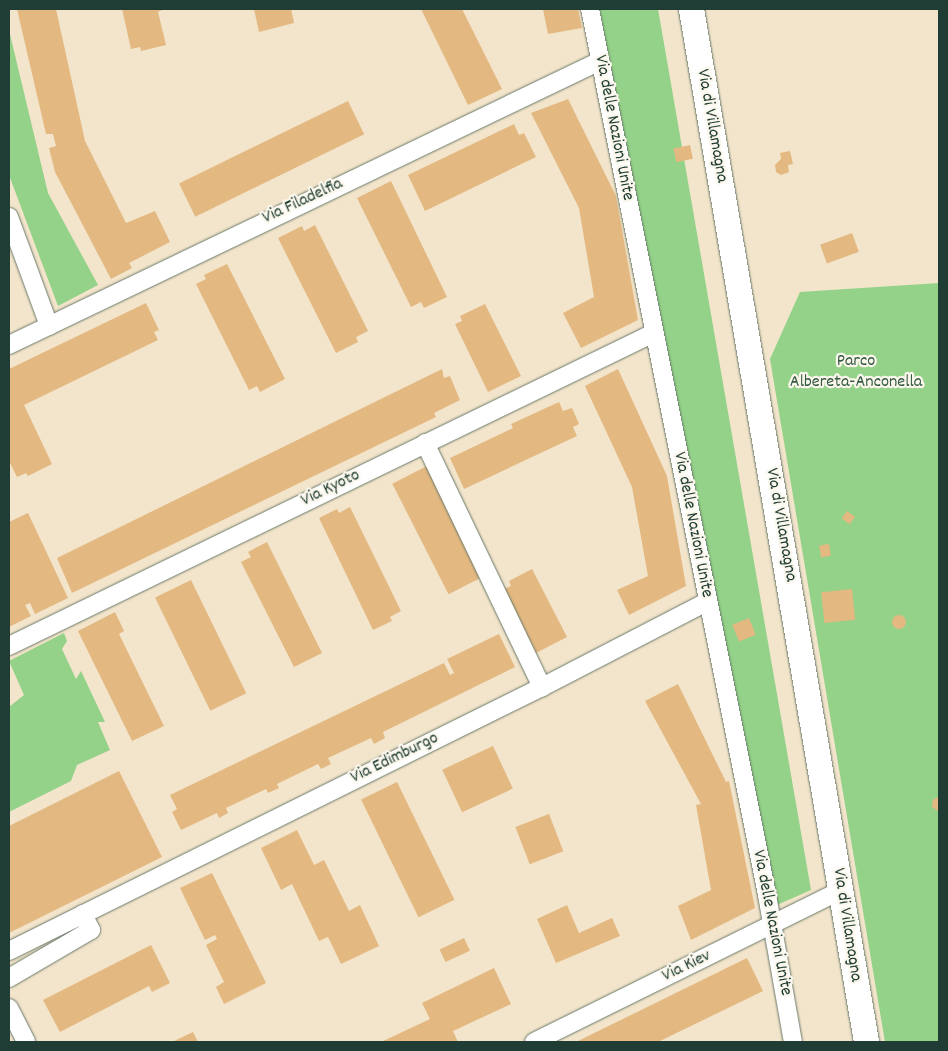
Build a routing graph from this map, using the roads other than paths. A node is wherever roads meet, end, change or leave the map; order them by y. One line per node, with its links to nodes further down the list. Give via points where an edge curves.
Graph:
1 (590, 9): 3 (street, Via delle Nazioni Unite)
2 (691, 9): 12 (main road, Via di Villamagna)
3 (600, 61): 5 (street, Via Filadelfia); 6 (street, Via delle Nazioni Unite)
4 (9, 217): 5 (street)
5 (49, 326): 7 (street, Via Filadelfia)
6 (654, 333): 8 (street, Via Kyoto); 9 (street, Via delle Nazioni Unite)
7 (9, 346)
8 (425, 443): 10 (street, Via Kyoto); 11 (street)
9 (707, 602): 11 (street, Via Edimburgo); 14 (street, Via delle Nazioni Unite)
10 (9, 646)
11 (542, 688): 13 (street, Via Edimburgo)
12 (841, 890): 14 (street, Via Kiev); 21 (main road, Via di Villamagna)
13 (83, 914): 15 (street, Via Edimburgo); 16 (street, via 91,930)
14 (773, 924): 19 (street, Via Kiev); 20 (street, Via delle Nazioni Unite)
15 (9, 951)
16 (9, 978)
17 (9, 1008): 18 (street)
18 (26, 1042)
19 (534, 1042)
20 (793, 1042)
21 (866, 1042)

